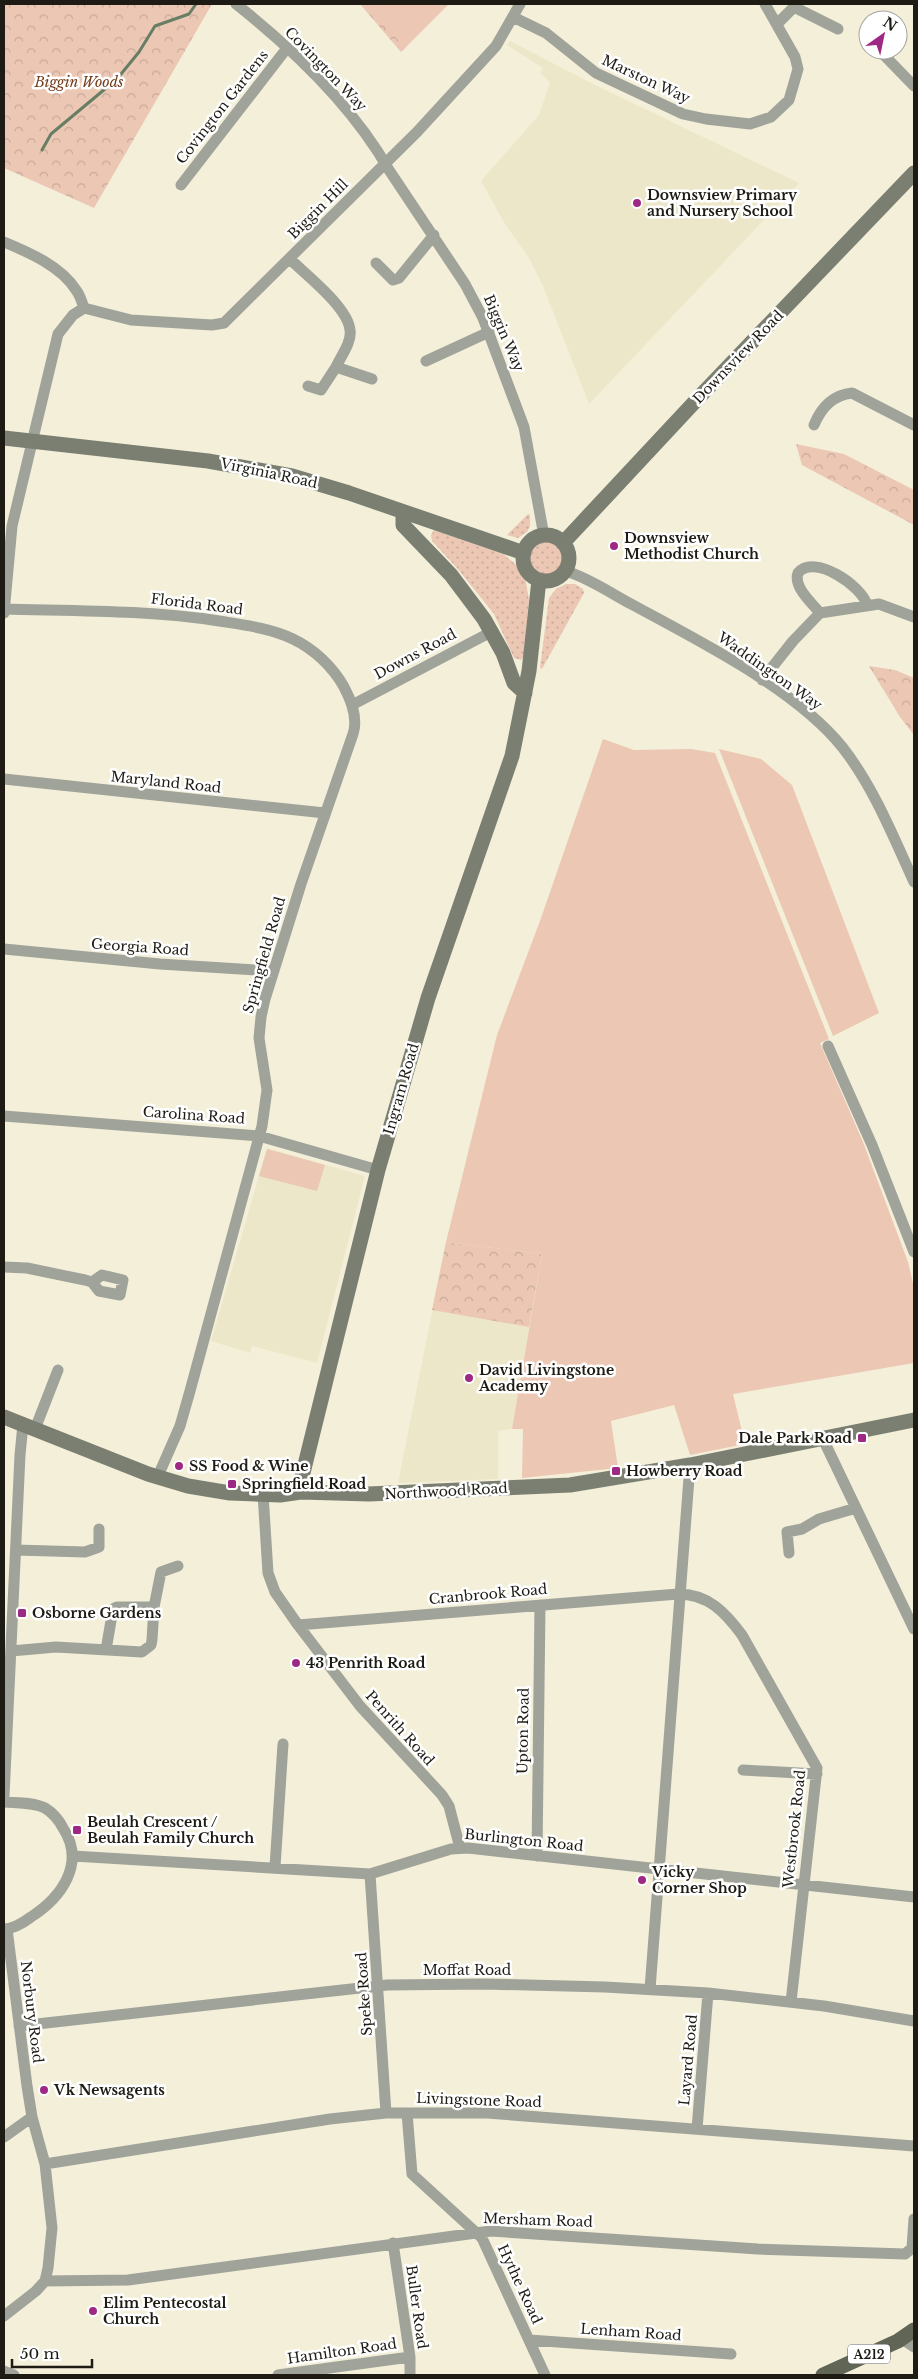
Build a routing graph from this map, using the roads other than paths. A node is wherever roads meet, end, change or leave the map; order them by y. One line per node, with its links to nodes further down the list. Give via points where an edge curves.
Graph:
1 (236, 4): 7 (street, Covington Way)
2 (520, 4): 4 (street, Biggin Hill)
3 (765, 4): 5 (street, Marston Way)
4 (513, 17): 5 (street, Marston Way, via 546,33 596,73 683,114 706,120 750,124 761,122 779,110 789,100 795,84 798,69 795,57); 10 (street, Biggin Hill, via 496,46)
5 (777, 24): 6 (street, via 794,6)
6 (838, 28)
7 (287, 48): 10 (street, Covington Way, via 346,110); 12 (street, Covington Gardens)
8 (889, 60): 9 (street)
9 (914, 86)
10 (385, 164): 13 (street, Biggin Way); 15 (street, Biggin Hill)
11 (914, 173): 29 (street, Downsview Road)
12 (181, 185)
13 (434, 235): 16 (street, via 399,278 393,280); 18 (street, Biggin Way, via 465,284)
14 (4, 242): 17 (street, via 57,271 77,290)
15 (290, 259): 17 (street, Biggin Hill, via 220,324 130,320); 20 (street, via 336,304 348,322 350,338)
16 (376, 263)
17 (84, 308): 26 (street, via 73,315 58,334)
18 (489, 332): 19 (street); 28 (street, Biggin Way, via 524,427)
19 (426, 361)
20 (336, 367): 21 (street); 22 (street, via 321,390)
21 (372, 379)
22 (308, 386)
23 (814, 424): 24 (street, via 828,402 842,394 852,393)
24 (914, 425)
25 (4, 438): 26 (street, Virginia Road)
26 (31, 441): 27 (street, Virginia Road, via 251,468 322,485); 34 (street, via 12,526)
27 (403, 512): 30 (street, Virginia Road); 37 (street, via 403,525 451,575)
28 (544, 536): 29 (street, via 553,536); 30 (street, via 530,542)
29 (563, 543): 31 (street, via 569,556)
30 (524, 553): 32 (street, via 526,568)
31 (566, 570): 32 (street, via 556,579); 38 (street, Waddington Way, via 694,638)
32 (539, 580): 39 (street, Ingram Road)
33 (867, 605): 35 (street); 35 (street, via 862,593 845,580 816,566 805,566 798,573 797,580); 36 (street, via 879,604)
34 (4, 610): 40 (street, Florida Road, via 180,615 257,627 292,638 318,656 342,683)
35 (820, 613): 38 (street)
36 (914, 618)
37 (493, 631): 39 (street, via 514,683); 40 (street, Downs Road)
38 (762, 680): 43 (street, Waddington Way, via 816,720 854,762 870,788)
39 (525, 693): 49 (street, Ingram Road, via 508,768 448,935)
40 (352, 705): 42 (street, Springfield Road, via 354,731)
41 (4, 779): 42 (street, Maryland Road)
42 (325, 813): 45 (street, Springfield Road)
43 (914, 882)
44 (4, 949): 45 (street, Georgia Road, via 151,964)
45 (274, 970): 48 (street, Springfield Road, via 260,1027 260,1051 267,1090)
46 (828, 1046): 50 (street)
47 (4, 1116): 48 (street, Carolina Road)
48 (259, 1136): 49 (street, Carolina Road); 59 (street, Springfield Road, via 180,1426)
49 (378, 1170): 60 (street, Ingram Road, via 305,1463)
50 (914, 1252)
51 (4, 1266): 52 (street)
52 (92, 1282)
53 (58, 1370): 56 (street)
54 (4, 1417): 56 (street, Northwood Road)
55 (914, 1420): 57 (street, Northwood Road)
56 (29, 1427): 59 (street, Northwood Road); 64 (street)
57 (822, 1437): 58 (street, Northwood Road); 62 (street)
58 (690, 1465): 60 (street, Northwood Road, via 570,1484 369,1494); 67 (street)
59 (158, 1476): 61 (street, Northwood Road, via 199,1488)
60 (301, 1492): 61 (street, Northwood Road)
61 (263, 1494): 70 (street, Penrith Road, via 270,1580)
62 (856, 1508): 65 (street, via 787,1532); 71 (street)
63 (99, 1529): 64 (street, via 99,1547 95,1550)
64 (16, 1550): 73 (street)
65 (789, 1553)
66 (178, 1566): 69 (street, via 161,1572)
67 (681, 1594): 68 (street, Cranbrook Road); 76 (street, Westbrook Road, via 712,1602 734,1624 814,1760); 83 (street)
68 (540, 1605): 70 (street, Cranbrook Road); 81 (street, Upton Road)
69 (154, 1607): 72 (street, via 113,1609); 72 (street, via 152,1640 147,1649 142,1652)
70 (298, 1625): 79 (street, Penrith Road, via 375,1724 442,1795 449,1806)
71 (914, 1629)
72 (106, 1650): 73 (street, via 56,1647)
73 (11, 1651): 77 (street)
74 (283, 1744): 82 (street)
75 (744, 1770): 76 (street)
76 (817, 1774): 85 (street, Westbrook Road)
77 (4, 1796)
78 (4, 1802): 80 (street, via 38,1806 50,1812 66,1832)
79 (460, 1848): 81 (street, Burlington Road); 84 (street, Burlington Road)
80 (73, 1856): 82 (street, Burlington Road); 87 (street, via 68,1878 54,1899 27,1920)
81 (537, 1856): 83 (street, Burlington Road)
82 (275, 1867): 84 (street, Burlington Road)
83 (659, 1868): 85 (street, Burlington Road); 89 (street)
84 (370, 1874): 88 (street, Speke Road)
85 (804, 1885): 86 (street, Burlington Road); 91 (street, Westbrook Road)
86 (914, 1897)
87 (5, 1929): 93 (street, Norbury Road)
88 (378, 1987): 89 (street, Moffat Road, via 485,1984); 93 (street, Moffat Road); 94 (street, Speke Road)
89 (650, 1989): 90 (street, Moffat Road)
90 (708, 1993): 91 (street, Moffat Road); 97 (street, Layard Road)
91 (791, 2002): 92 (street, Moffat Road)
92 (914, 2021)
93 (19, 2026): 96 (street, Norbury Road)
94 (386, 2113): 95 (street, Livingstone Road); 100 (street, Livingstone Road)
95 (407, 2113): 97 (street, Livingstone Road, via 487,2113); 102 (street, Hythe Road, via 412,2174)
96 (32, 2117): 98 (street); 100 (street, Norbury Road)
97 (697, 2129): 99 (street, Livingstone Road)
98 (4, 2137)
99 (914, 2146)
100 (45, 2164): 104 (street, Norbury Road, via 52,2228)
101 (914, 2218): 102 (street, Mersham Road, via 912,2248 905,2254)
102 (478, 2232): 103 (street, Mersham Road); 107 (street, Hythe Road)
103 (393, 2243): 104 (street, Mersham Road, via 114,2281); 109 (street, Buller Road)
104 (45, 2281): 105 (street)
105 (4, 2316)
106 (910, 2339): 115 (main road, A212)
107 (530, 2340): 108 (street, Lenham Road); 114 (street, Hythe Road)
108 (731, 2354)
109 (410, 2357): 112 (street, Hamilton Road); 113 (street, Buller Road)
110 (4, 2371): 111 (street)
111 (14, 2375)
112 (278, 2375)
113 (410, 2375)
114 (545, 2375)
115 (823, 2375)

